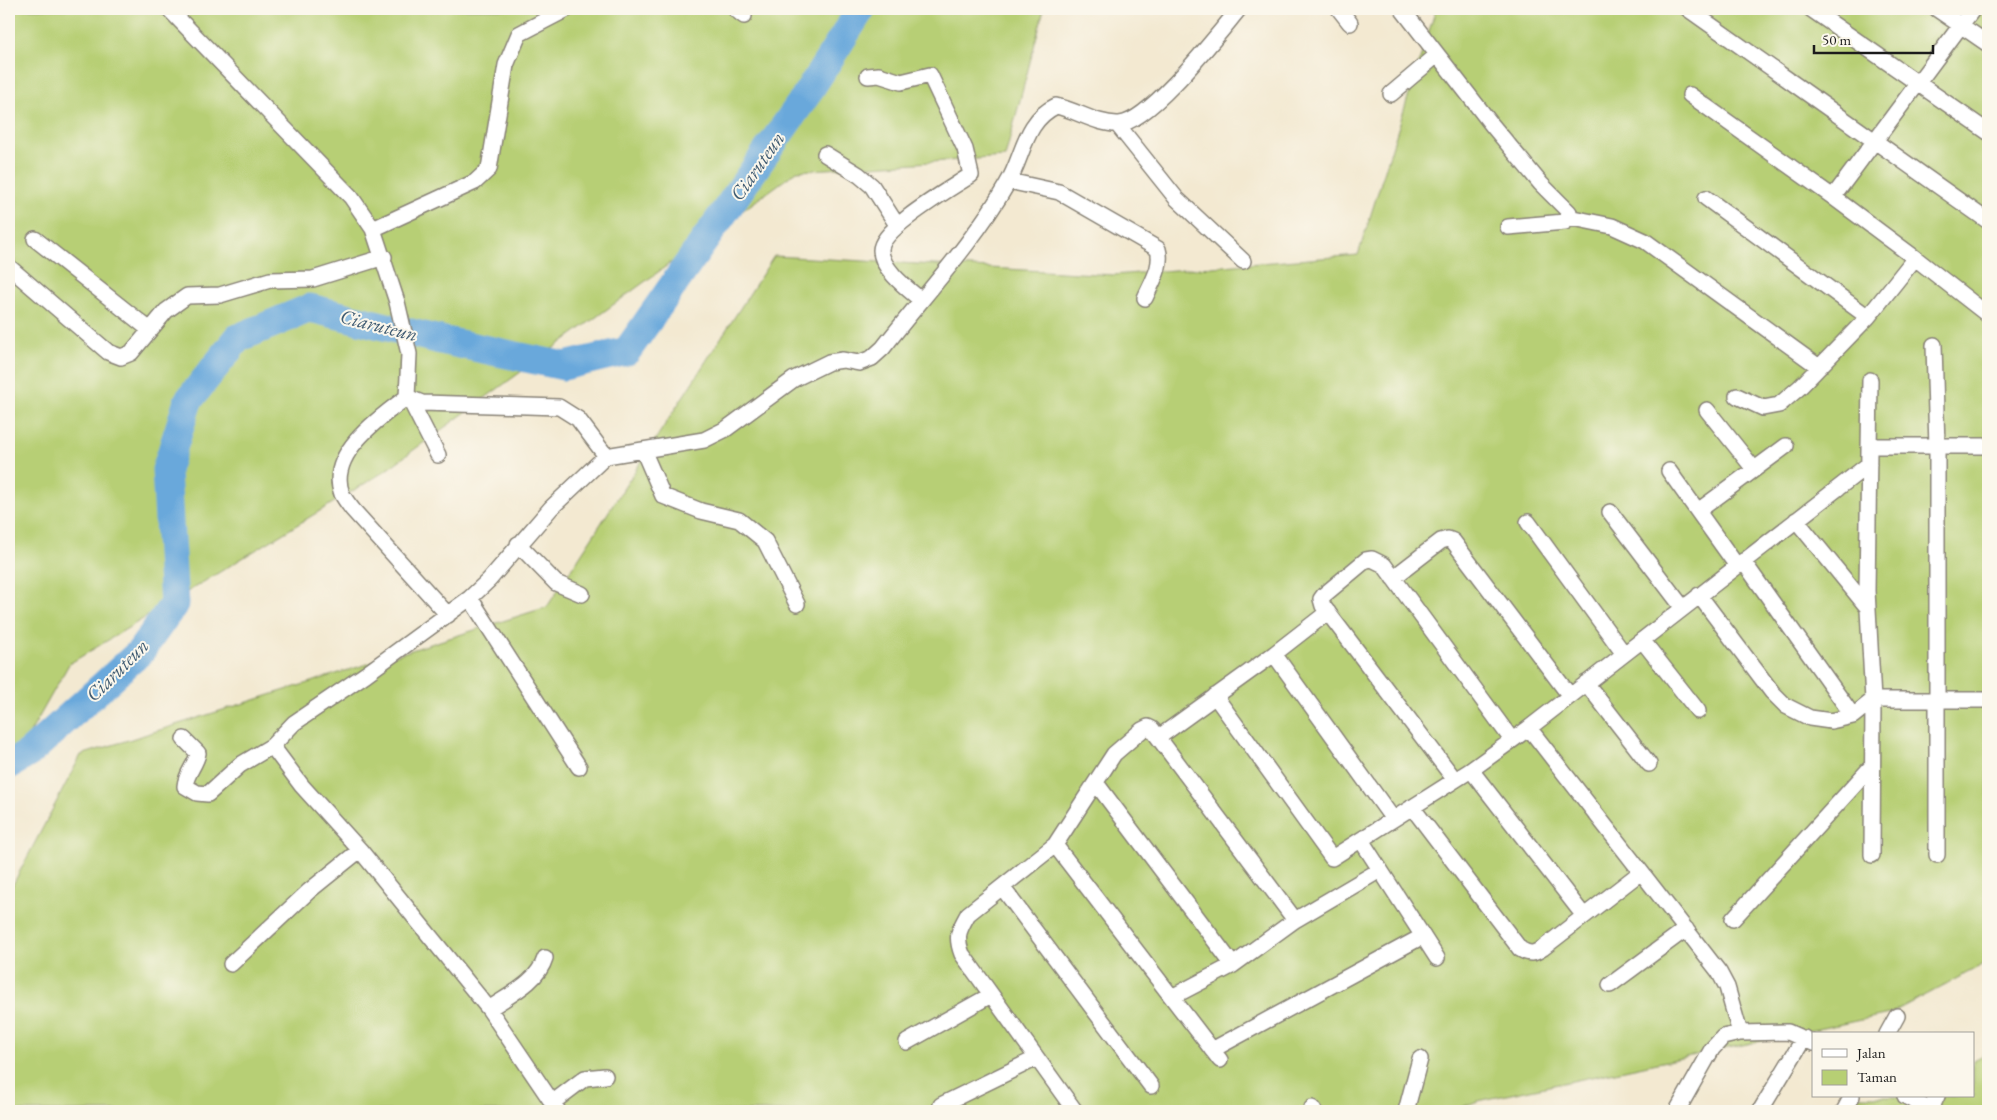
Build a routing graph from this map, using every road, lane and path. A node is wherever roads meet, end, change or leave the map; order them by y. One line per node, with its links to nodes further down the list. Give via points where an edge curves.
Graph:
1 (169, 9): 29 (street, via 351,197)
2 (566, 9): 29 (street, via 519,34 500,92 489,169 475,182)
3 (1239, 9): 18 (street, via 1160,97 1130,121)
4 (1339, 9): 10 (street)
5 (1402, 9): 13 (street)
6 (1688, 9): 20 (street)
7 (1811, 9): 15 (street)
8 (1938, 9): 11 (street)
9 (1973, 9): 11 (street)
10 (1350, 24)
11 (1962, 26): 12 (street); 15 (street)
12 (1988, 44)
13 (1437, 55): 16 (street); 25 (street, via 1541,184 1569,212)
14 (868, 76): 27 (street, via 879,75 901,82 930,75 965,149 971,175)
15 (1918, 85): 19 (street); 20 (street)
16 (1391, 94)
17 (1690, 95): 23 (street)
18 (1117, 124): 22 (street, via 1056,106 1043,112 1031,128); 33 (street, via 1176,198)
19 (1988, 132)
20 (1874, 141): 23 (street); 26 (street)
21 (824, 154): 27 (street, via 872,186)
22 (1009, 181): 35 (street, via 1059,192 1158,249 1159,266); 36 (street)
23 (1833, 197): 32 (street)
24 (1706, 198): 38 (street)
25 (1568, 217): 28 (street, via 1565,222 1556,224); 41 (street, via 1612,226 1645,240)
26 (1988, 221)
27 (897, 226): 36 (street, via 883,241 881,252 895,279)
28 (1508, 227)
29 (373, 229): 31 (street)
30 (36, 239): 39 (street)
31 (384, 257): 39 (street, via 313,279 270,280 220,295 188,296 166,311); 44 (street, via 409,354)
32 (1915, 258): 37 (street); 38 (street)
33 (1243, 261)
34 (9, 267): 39 (street, via 115,356 126,356)
35 (1145, 298)
36 (921, 300): 50 (street, via 884,348 872,358 858,363 829,362 794,379 704,440)
37 (1988, 315)
38 (1868, 317): 41 (street)
39 (150, 330)
40 (1934, 345): 49 (street)
41 (1819, 367): 43 (street, via 1779,405 1763,408)
42 (1870, 380): 47 (street)
43 (1737, 396)
44 (408, 398): 51 (street); 52 (street, via 422,403 559,407 578,419); 70 (street, via 356,442 344,460 340,479 342,495)
45 (1707, 410): 54 (street)
46 (1786, 446): 54 (street)
47 (1869, 446): 49 (street); 53 (street)
48 (1988, 446): 49 (street)
49 (1937, 447): 77 (street)
50 (643, 450): 52 (street); 66 (street, via 663,496 700,511 739,520 765,541)
51 (438, 455)
52 (606, 456): 60 (street)
53 (1869, 464): 58 (street); 68 (street)
54 (1754, 469): 56 (street)
55 (1668, 471): 56 (street)
56 (1698, 511): 61 (street)
57 (1610, 512): 67 (street)
58 (1796, 520): 61 (street); 68 (street)
59 (1528, 522): 73 (street)
60 (518, 544): 63 (street, via 556,583); 65 (street)
61 (1740, 564): 64 (street); 81 (street)
62 (1393, 578): 69 (street, via 1378,561 1366,560 1321,599); 76 (street, via 1441,542 1454,541); 85 (street)
63 (582, 594)
64 (1699, 595): 67 (street); 81 (street, via 1786,706 1810,718 1831,721)
65 (470, 598): 70 (street); 89 (street)
66 (796, 604)
67 (1683, 608): 71 (street)
68 (1868, 608): 78 (street)
69 (1328, 612): 72 (street); 91 (street)
70 (448, 615): 86 (street, via 294,723)
71 (1642, 640): 73 (street); 80 (street)
72 (1274, 654): 75 (street); 94 (street)
73 (1624, 654): 74 (street)
74 (1586, 683): 76 (street); 87 (street)
75 (1215, 696): 83 (street); 95 (street, via 1332,858)
76 (1570, 696): 82 (street)
77 (1936, 699): 78 (street); 79 (street); 99 (street)
78 (1873, 700): 81 (street); 88 (street)
79 (1988, 700)
80 (1698, 711)
81 (1853, 716)
82 (1529, 728): 85 (street); 101 (street)
83 (1158, 737): 92 (street, via 1152,729 1142,730 1114,754); 105 (street)
84 (184, 739): 86 (street, via 198,753 197,761 185,778 185,786 197,794 208,794 240,765)
85 (1512, 740): 90 (street)
86 (272, 746): 97 (street, via 302,786)
87 (1649, 764)
88 (1872, 766): 98 (street); 104 (street)
89 (579, 767)
90 (1471, 770): 91 (street); 103 (street)
91 (1456, 780): 93 (street)
92 (1096, 784): 96 (street); 111 (street)
93 (1412, 807): 94 (street); 103 (street, via 1520,949 1535,953)
94 (1393, 819): 95 (street)
95 (1361, 840): 100 (street)
96 (1055, 845): 102 (street); 114 (street)
97 (360, 850): 110 (street, via 308,891); 115 (street)
98 (1872, 855)
99 (1937, 855)
100 (1380, 870): 105 (street); 107 (street)
101 (1641, 872): 103 (street); 106 (street)
102 (1002, 887): 113 (street, via 968,914 958,942 962,954); 124 (street)
103 (1584, 916)
104 (1732, 919)
105 (1295, 920): 111 (street)
106 (1686, 929): 112 (street); 118 (street, via 1727,987)
107 (1423, 936): 109 (street); 114 (street, via 1216,1055)
108 (545, 958): 115 (street, via 541,969 532,978)
109 (1437, 958)
110 (231, 964)
111 (1233, 965): 114 (street)
112 (1610, 985)
113 (991, 995): 120 (street); 121 (street)
114 (1172, 997)
115 (489, 1009): 129 (street)
116 (1897, 1016): 117 (street)
117 (1888, 1032)
118 (1740, 1033): 119 (street, via 1788,1032); 132 (street, via 1723,1037 1712,1049)
119 (1809, 1041): 133 (street)
120 (907, 1042)
121 (1037, 1058): 128 (street); 130 (street)
122 (1420, 1059): 131 (street)
123 (605, 1076): 129 (street, via 585,1071)
124 (1151, 1086)
125 (1851, 1098): 134 (street)
126 (1908, 1098): 135 (street)
127 (1936, 1098): 135 (street)
128 (941, 1106)
129 (555, 1107)
130 (1075, 1111)
131 (1406, 1111)
132 (1677, 1111)
133 (1760, 1111)
134 (1844, 1111)
135 (1930, 1111)

